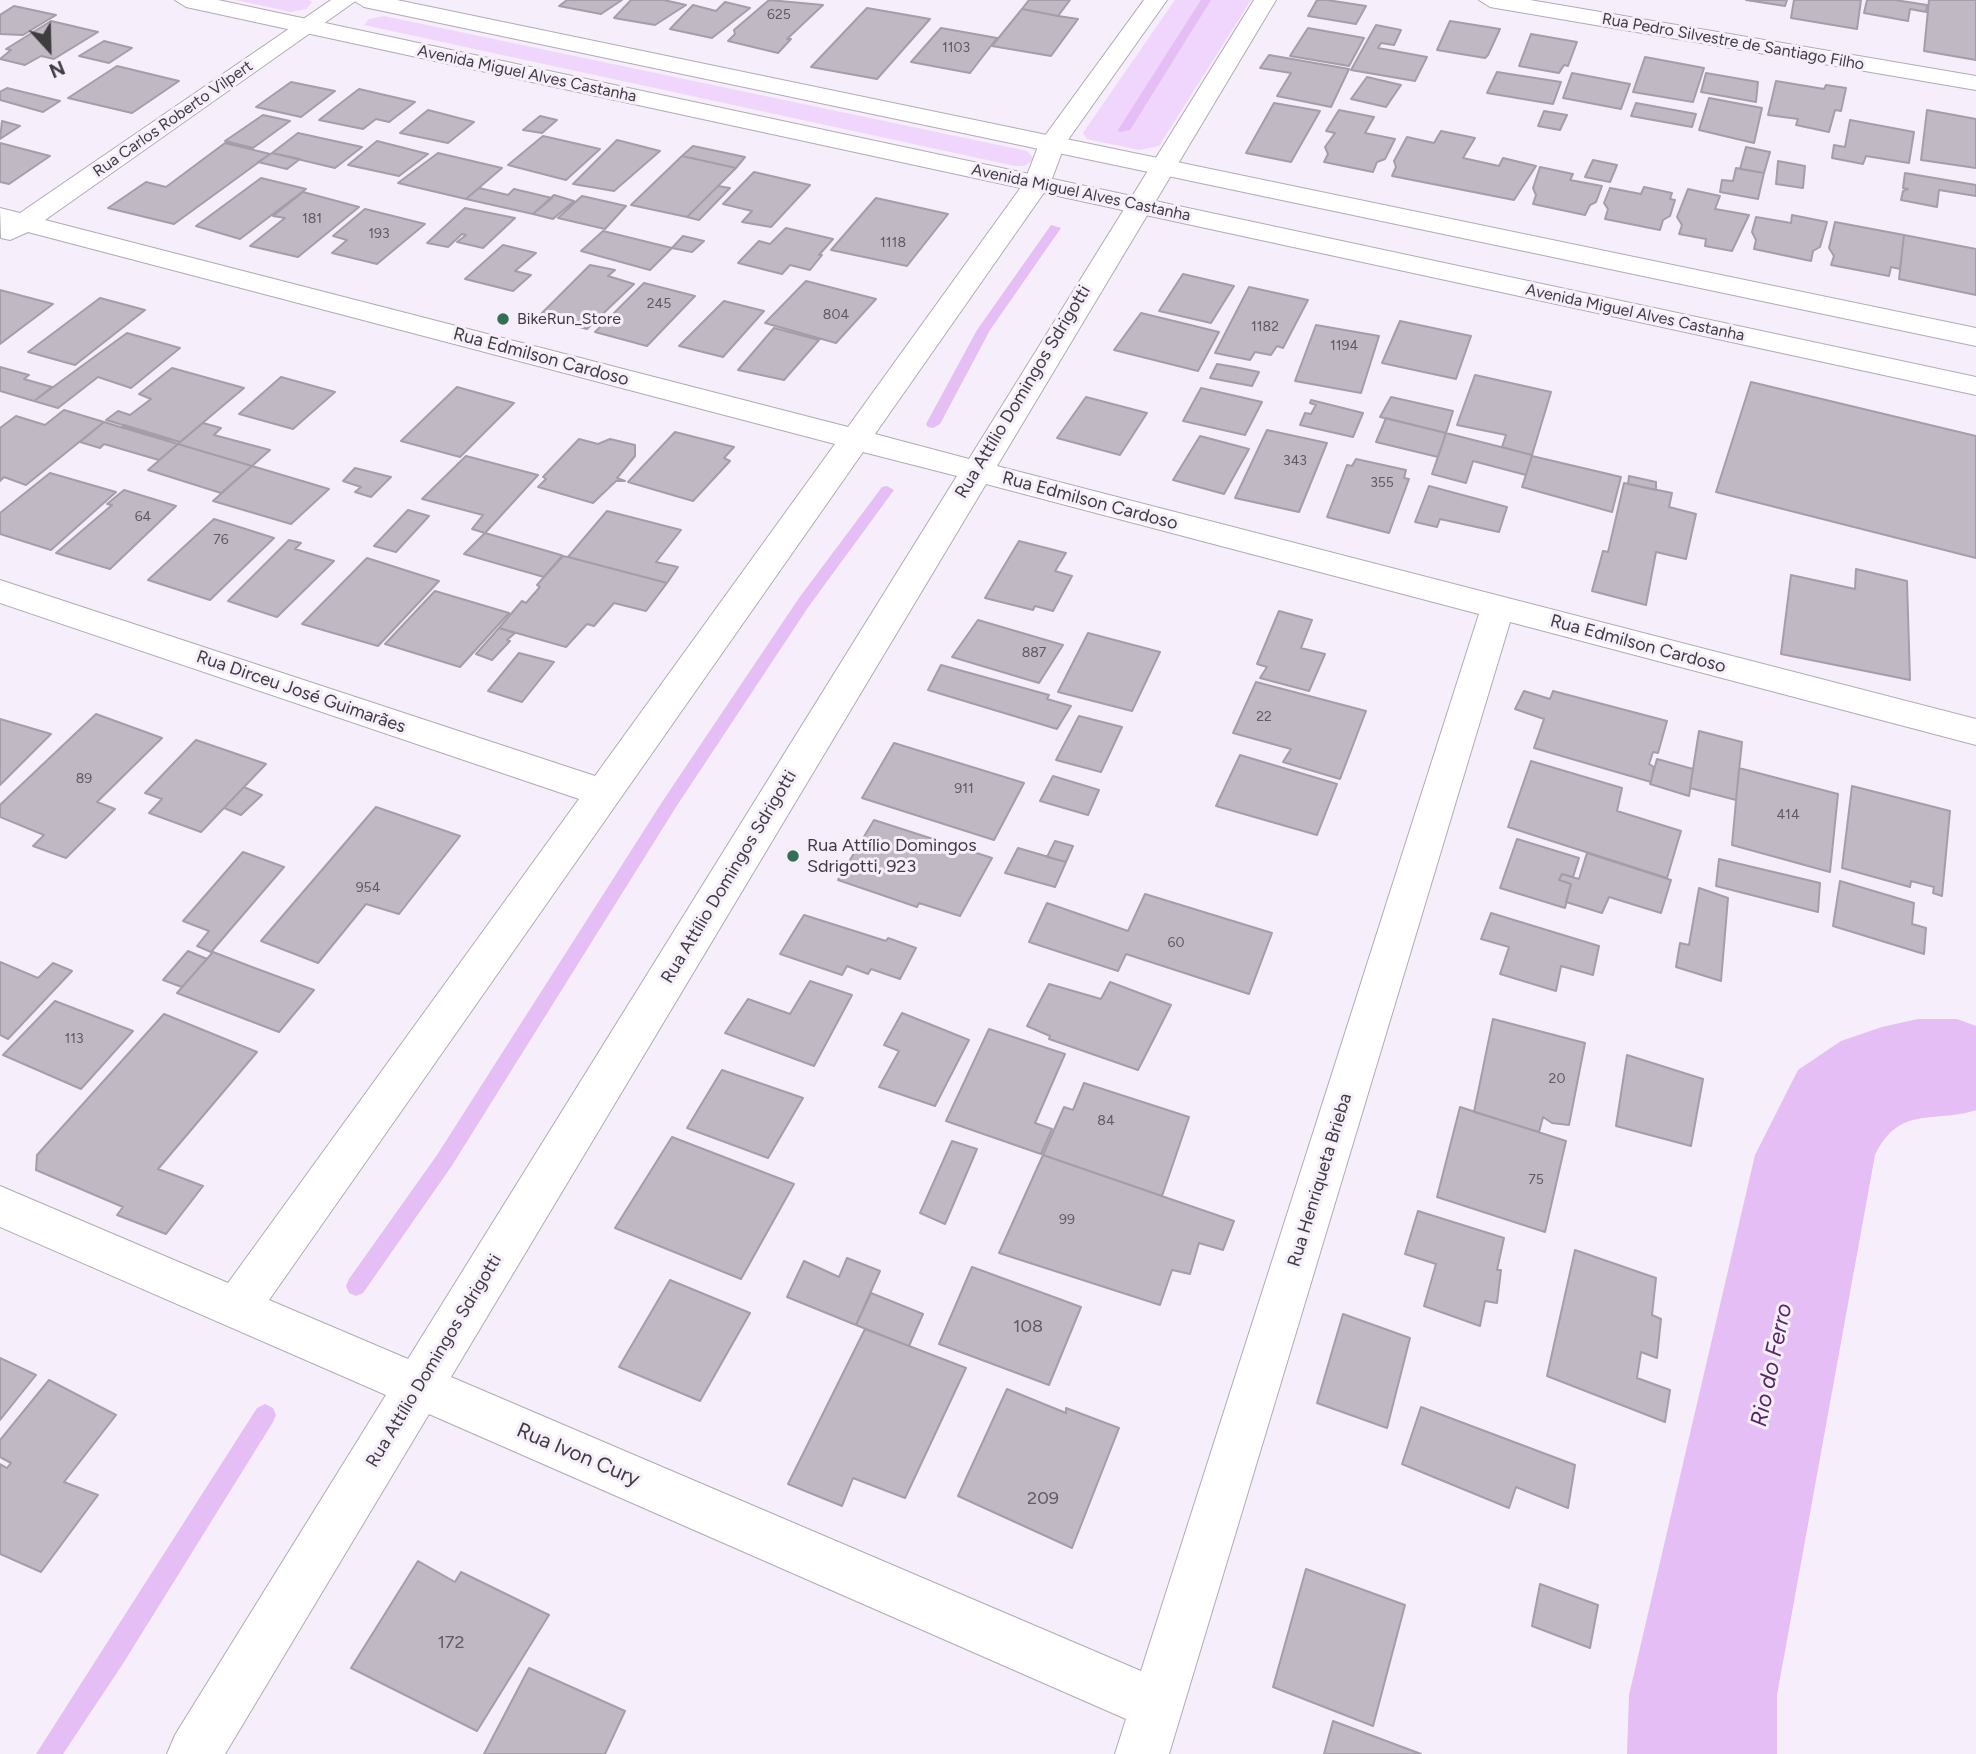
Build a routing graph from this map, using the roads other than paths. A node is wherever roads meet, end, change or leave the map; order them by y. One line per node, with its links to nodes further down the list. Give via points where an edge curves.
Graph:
1 (186, 0): 7 (street, Avenida Miguel Alves Castanha)
2 (346, 0): 7 (street, Rua Carlos Roberto Vilpert)
3 (364, 0): 9 (street)
4 (1156, 0): 9 (street)
5 (1265, 0): 10 (street, Rua Attílio Domingos Sdrigotti)
6 (1490, 0): 8 (street, Rua Pedro Silvestre de Santiago Filho)
7 (307, 26): 11 (street, Avenida Miguel Alves Castanha); 13 (street, Rua Carlos Roberto Vilpert)
8 (1976, 83)
9 (1052, 144): 10 (street); 11 (street)
10 (1161, 167): 12 (street, Rua Attílio Domingos Sdrigotti); 15 (street)
11 (1037, 184): 12 (street, Avenida Miguel Alves Castanha); 17 (street)
12 (1137, 205): 16 (street, Avenida Miguel Alves Castanha); 18 (street, Rua Attílio Domingos Sdrigotti)
13 (12, 220): 14 (street, Rua Carlos Roberto Vilpert); 17 (street, Rua Edmilson Cardoso)
14 (0, 239)
15 (1976, 337)
16 (1976, 386)
17 (855, 439): 18 (street, Rua Edmilson Cardoso); 22 (street)
18 (975, 471): 20 (street, Rua Edmilson Cardoso); 25 (street, Rua Attílio Domingos Sdrigotti)
19 (0, 591): 22 (street, Rua Dirceu José Guimarães)
20 (1498, 607): 21 (street, Rua Edmilson Cardoso); 26 (street, Rua Henriqueta Brieba)
21 (1976, 732)
22 (603, 793): 24 (street)
23 (0, 1206): 24 (street, Rua Ivon Cury)
24 (237, 1308): 25 (street, Rua Ivon Cury)
25 (419, 1386): 26 (street, Rua Ivon Cury); 27 (street, Rua Attílio Domingos Sdrigotti)
26 (1149, 1730)
27 (194, 1754)

